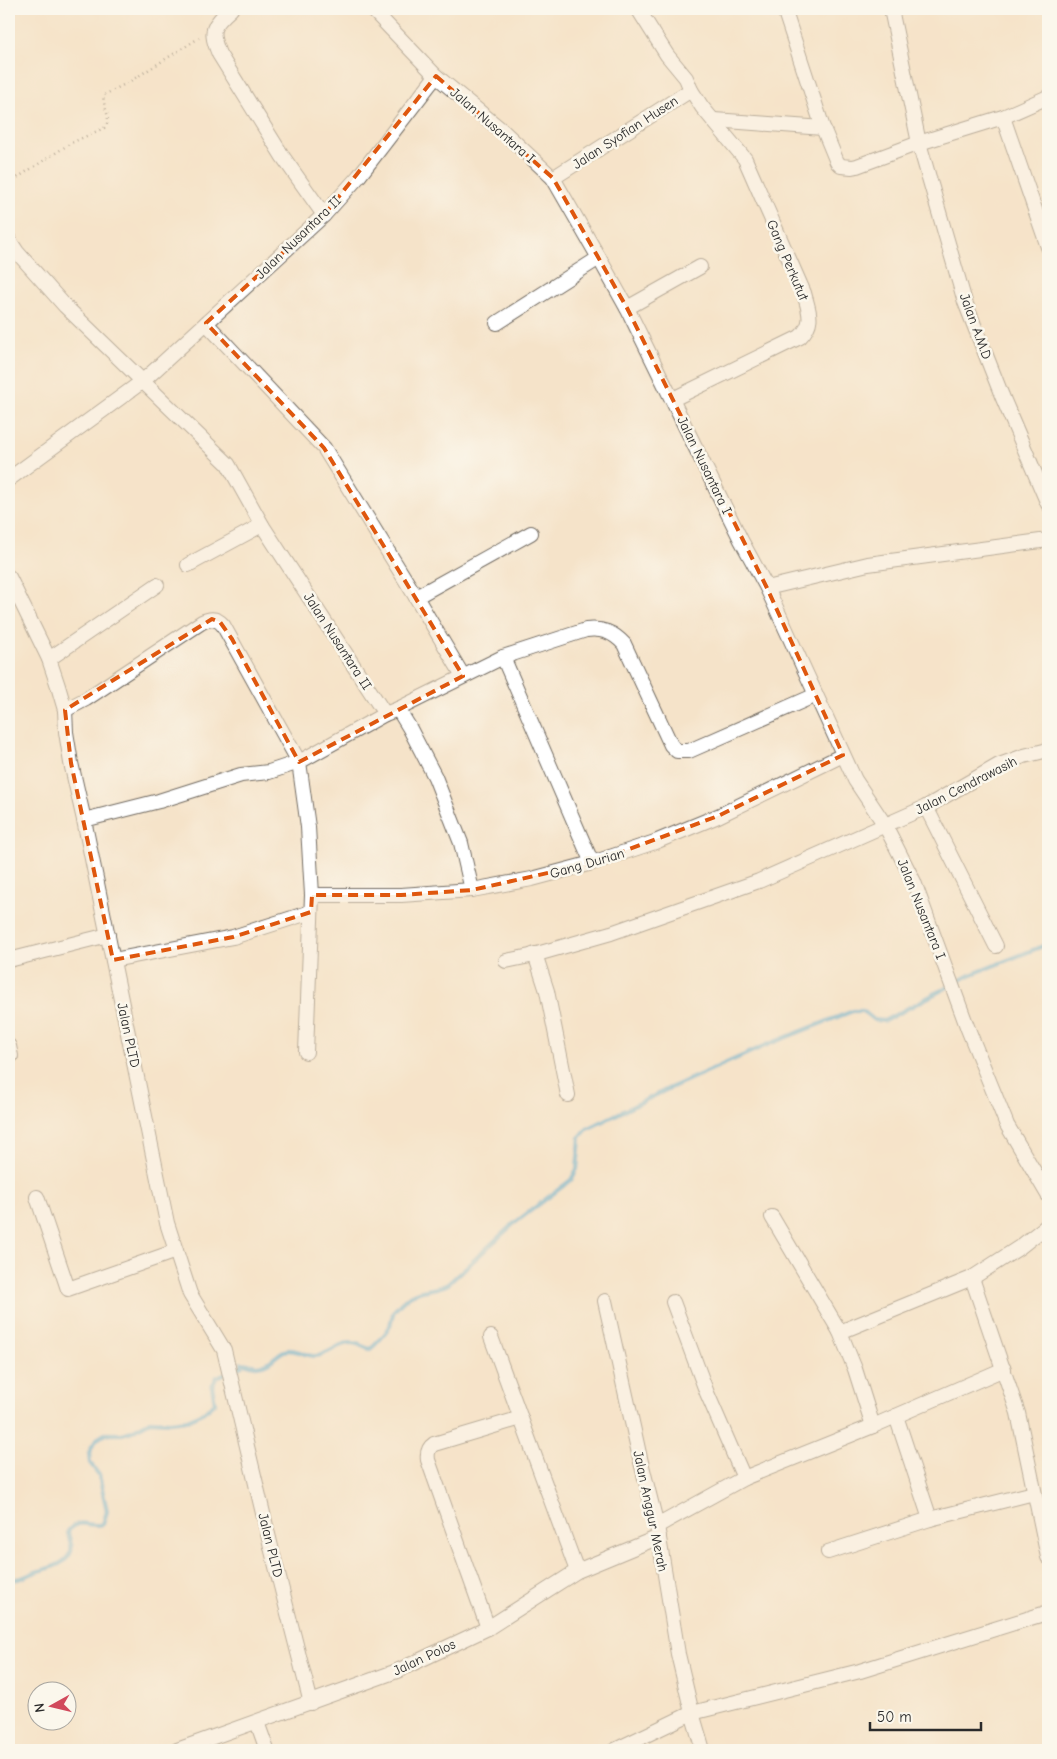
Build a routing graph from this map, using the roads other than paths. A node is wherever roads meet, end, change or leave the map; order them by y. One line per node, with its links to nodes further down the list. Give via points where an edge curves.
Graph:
1 (231, 9): 14 (street, via 213,29 219,54 283,158)
2 (372, 9): 6 (street, Jalan Nusantara I)
3 (638, 9): 7 (street, Jalan Syofian Husen)
4 (784, 9): 11 (street)
5 (891, 9): 12 (street, Jalan A.M.D)
6 (436, 76): 13 (street, Jalan Nusantara I); 14 (street, Jalan Nusantara II, via 359,176)
7 (691, 90): 10 (street, Gang Perkutut); 13 (street, Jalan Syofian Husen)
8 (1048, 97): 9 (street)
9 (1003, 117): 12 (street); 16 (street)
10 (714, 120): 11 (street); 23 (street, Gang Perkutut, via 745,159 804,293 810,315 809,328 800,338)
11 (824, 128): 12 (street, via 837,162 846,168)
12 (919, 143): 25 (street, Jalan A.M.D, via 965,302)
13 (553, 178): 17 (street, Jalan Nusantara I)
14 (324, 215): 20 (street, Jalan Nusantara II)
15 (9, 240): 22 (street, Jalan Nusantara II, via 65,306)
16 (1048, 247)
17 (599, 258): 19 (street, Jalan Nusantara I); 21 (street)
18 (700, 267): 19 (street)
19 (627, 308): 23 (street, Jalan Nusantara I)
20 (206, 323): 22 (street, Jalan Nusantara II); 33 (street, via 324,448)
21 (497, 324)
22 (144, 382): 24 (street, Jalan Nusantara II); 26 (street, Jalan Nusantara II, via 228,464)
23 (673, 400): 32 (street, Jalan Nusantara I)
24 (9, 479)
25 (1048, 504)
26 (262, 525): 29 (street); 39 (street, Jalan Nusantara II)
27 (531, 533): 33 (street)
28 (1048, 540): 32 (street, via 868,564)
29 (188, 565)
30 (9, 577): 35 (street, Jalan PLTD)
31 (157, 585): 35 (street)
32 (767, 588): 37 (street, Jalan Nusantara I)
33 (416, 597): 36 (street)
34 (503, 658): 36 (street); 37 (street, via 586,630 609,632 624,644 671,745 683,752); 46 (street)
35 (49, 659): 38 (street, Jalan PLTD)
36 (463, 676): 39 (street)
37 (816, 695): 41 (street, Jalan Nusantara I)
38 (65, 710): 42 (street, via 212,618 220,622 232,640); 44 (street, Jalan PLTD, via 71,763)
39 (391, 712): 42 (street); 47 (street, Jalan Nusantara II, via 409,727 435,776 461,843)
40 (1048, 750): 43 (street, Jalan Cendrawasih, via 999,765)
41 (843, 755): 45 (street, Jalan Nusantara I, via 855,780); 46 (street, Gang Durian, via 718,816)
42 (299, 762): 44 (street); 48 (street, via 308,827)
43 (926, 807): 45 (street, Jalan Cendrawasih); 51 (street)
44 (84, 820): 50 (street, Jalan PLTD)
45 (885, 825): 52 (street, Jalan Cendrawasih, via 750,884 611,933); 58 (street, Jalan Nusantara I, via 914,882 1007,1125)
46 (592, 863): 47 (street, Gang Durian)
47 (472, 890): 48 (street, Gang Durian, via 401,895)
48 (312, 895): 49 (street)
49 (311, 912): 54 (street, via 233,936); 56 (street)
50 (108, 935): 53 (street); 54 (street, Jalan PLTD)
51 (996, 946)
52 (536, 954): 55 (street, Jalan Cendrawasih); 57 (street, via 547,991)
53 (9, 960)
54 (113, 960): 62 (street, Jalan PLTD, via 167,1223)
55 (506, 961)
56 (306, 1052)
57 (568, 1095)
58 (1048, 1195)
59 (37, 1196): 62 (street, via 68,1289)
60 (772, 1218): 66 (street)
61 (1048, 1226): 63 (street)
62 (176, 1251): 81 (street, Jalan PLTD, via 190,1294 224,1350)
63 (972, 1278): 66 (street); 68 (street)
64 (605, 1301): 75 (street, Jalan Anggur Merah)
65 (673, 1302): 72 (street, via 707,1393)
66 (840, 1332): 71 (street)
67 (491, 1337): 70 (street)
68 (1004, 1369): 69 (street, Jalan Polos); 73 (street, via 1018,1413)
69 (896, 1416): 71 (street, Jalan Polos); 74 (street)
70 (521, 1418): 78 (street); 80 (street, via 434,1444 427,1454)
71 (873, 1426): 72 (street, Jalan Polos)
72 (744, 1478): 75 (street, Jalan Polos)
73 (1034, 1493): 74 (street); 77 (street)
74 (930, 1520): 76 (street)
75 (658, 1531): 78 (street, Jalan Polos); 82 (street, Jalan Anggur Merah, via 678,1654)
76 (828, 1552)
77 (1048, 1557)
78 (577, 1571): 80 (street, Jalan Polos)
79 (1048, 1611): 82 (street, via 860,1671)
80 (488, 1628): 81 (street, Jalan Polos, via 397,1671)
81 (311, 1704): 83 (street, Jalan Polos)
82 (692, 1713): 86 (street); 87 (street, Jalan Anggur Merah)
83 (257, 1722): 84 (street, Jalan Polos); 85 (street)
84 (177, 1750)
85 (267, 1750)
86 (615, 1750)
87 (703, 1750)

